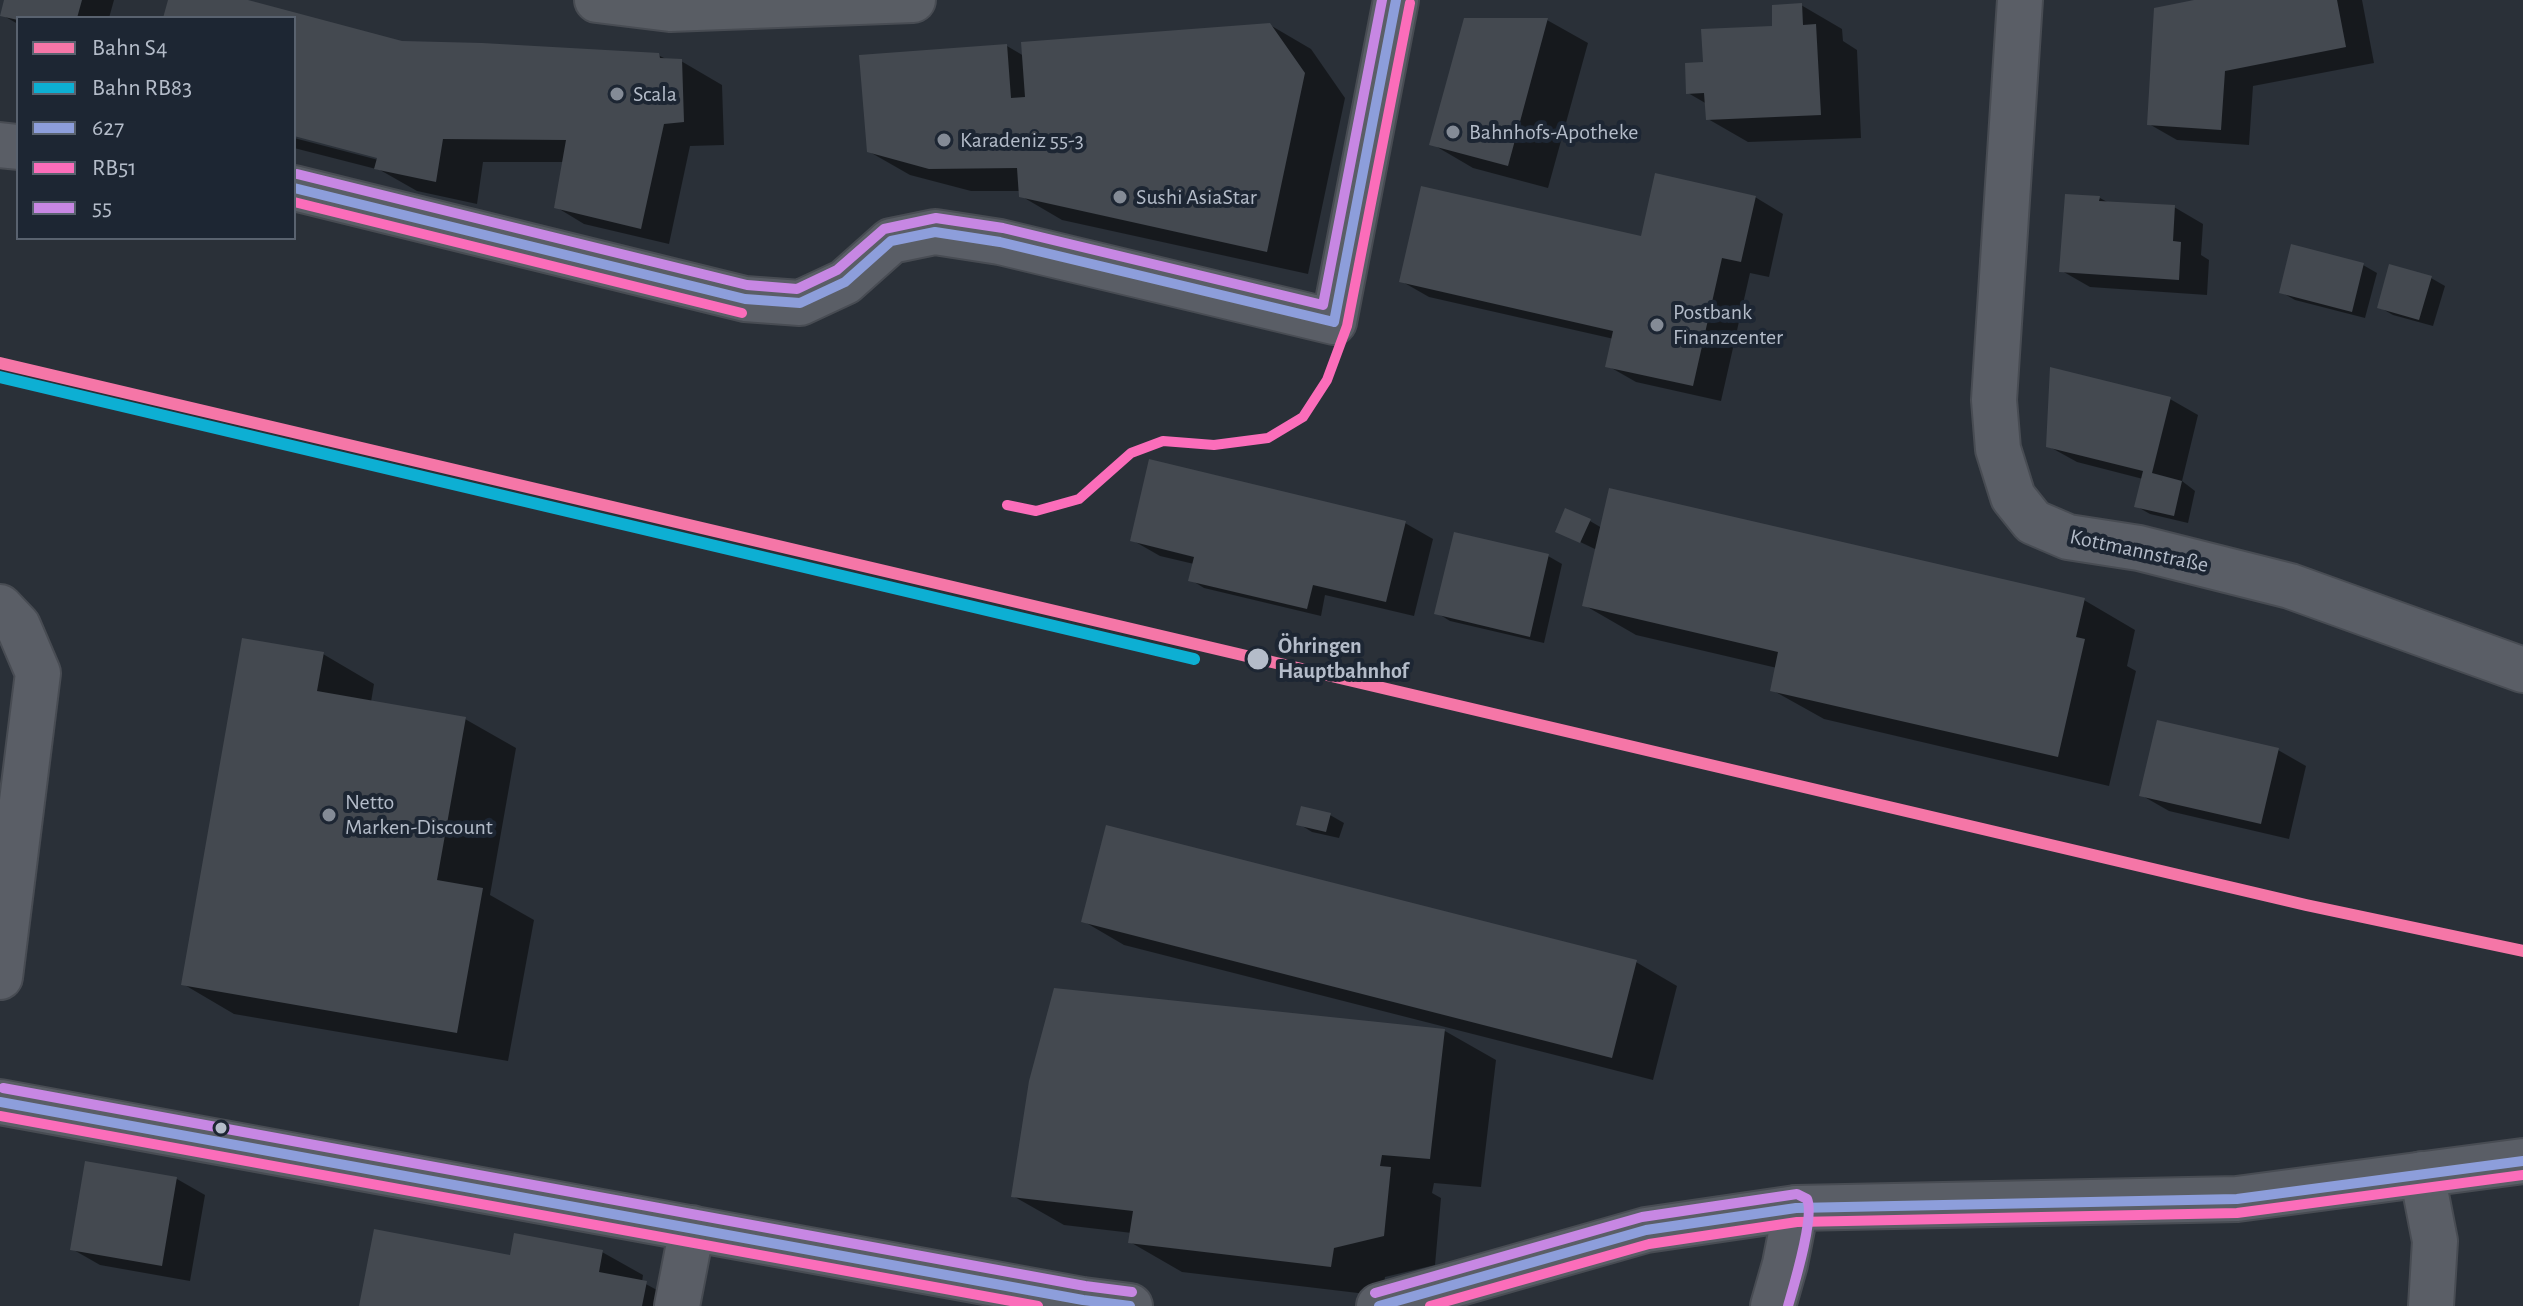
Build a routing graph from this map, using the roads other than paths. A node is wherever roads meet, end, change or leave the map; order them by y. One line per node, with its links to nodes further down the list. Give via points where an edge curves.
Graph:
1 (597, 0): 2 (main road, via 670,9)
2 (913, 0)
3 (1396, 0): 5 (street, via 1334,322 1000,242 935,232 891,241 845,282 800,303 745,299)
4 (2020, 0): 7 (street, Kottmannstraße, via 1994,400 1998,449 2013,497 2033,522 2068,537 2139,548 2290,586)
5 (296, 188)
6 (0, 607): 8 (street, via 18,626 38,673)
7 (2523, 670)
8 (0, 977)
9 (0, 1102): 13 (street)
10 (2523, 1161): 11 (street)
11 (2422, 1174): 12 (street, via 2237,1199); 18 (street, via 2435,1241)
12 (1796, 1208): 16 (street, via 1646,1230); 17 (street)
13 (692, 1228): 14 (street); 15 (street)
14 (677, 1306)
15 (1130, 1306)
16 (1379, 1306)
17 (1773, 1306)
18 (2431, 1306)

